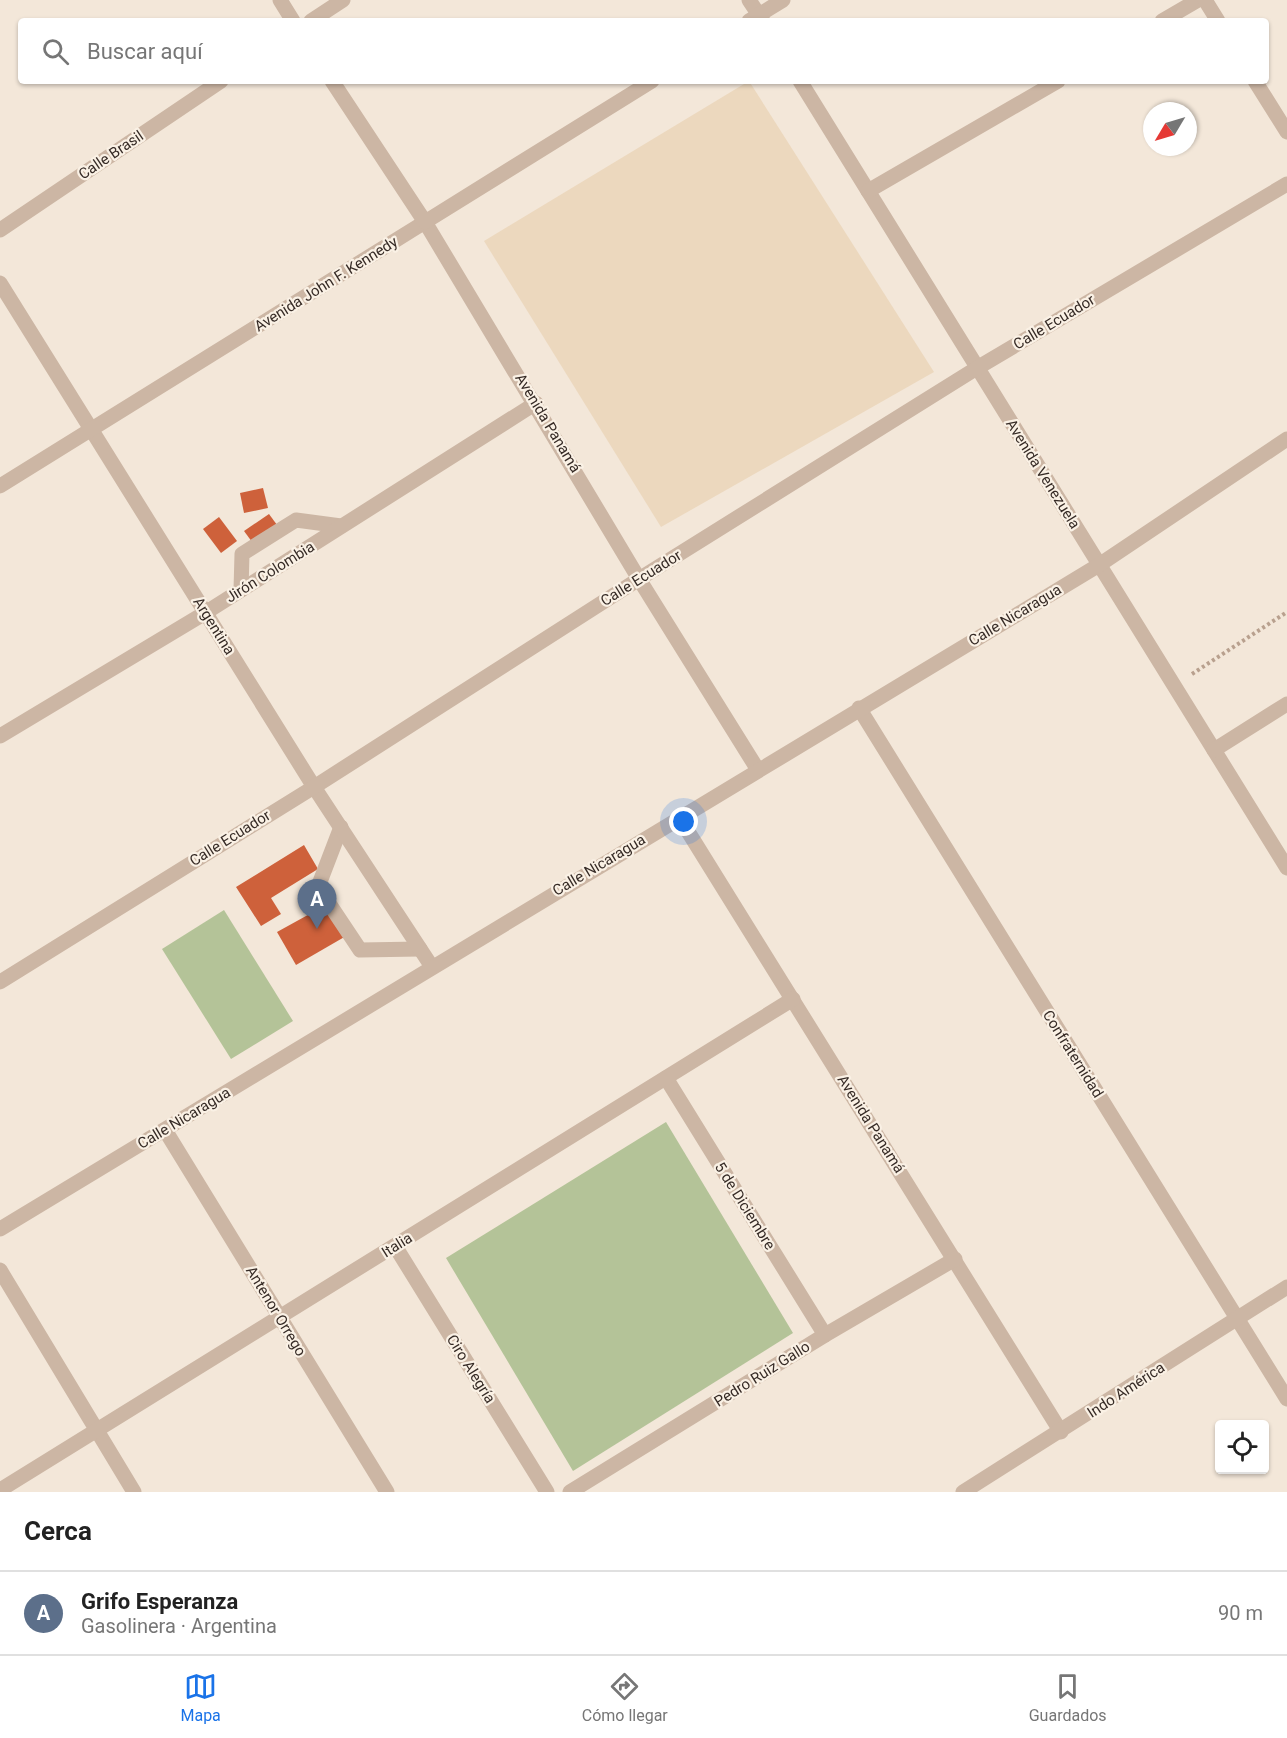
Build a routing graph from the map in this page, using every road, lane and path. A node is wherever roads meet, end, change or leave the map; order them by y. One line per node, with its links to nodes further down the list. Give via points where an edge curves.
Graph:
1 (280, 0): 7 (street)
2 (343, 0): 8 (street)
3 (749, 0): 9 (street)
4 (783, 0): 10 (street)
5 (1198, 0): 11 (street)
6 (1205, 0): 12 (street)
7 (291, 18)
8 (316, 18)
9 (757, 18)
10 (758, 18)
11 (1167, 18)
12 (1216, 18)
13 (217, 84): 23 (street, Calle Brasil)
14 (334, 84): 22 (street, Avenida Panamá)
15 (647, 84): 22 (street, Avenida John F. Kennedy)
16 (802, 84): 21 (street, Avenida Venezuela)
17 (1053, 84): 21 (street)
18 (1257, 84): 19 (street)
19 (1287, 132)
20 (1287, 184): 25 (street, Calle Ecuador)
21 (868, 191): 25 (street, Avenida Venezuela)
22 (425, 222): 26 (street, Avenida Panamá); 27 (street, Avenida John F. Kennedy)
23 (0, 230)
24 (0, 283): 27 (street, Argentina)
25 (977, 368): 31 (street, Avenida Venezuela); 32 (street, Calle Ecuador)
26 (536, 404): 30 (street, Jirón Colombia); 32 (street, Avenida Panamá)
27 (90, 430): 29 (street, Avenida John F. Kennedy); 35 (street, Argentina)
28 (1287, 439): 31 (street, Calle Nicaragua)
29 (0, 486)
30 (341, 526): 33 (street, Jirón Colombia); 33 (street, via 296,520 251,548 242,554)
31 (1099, 565): 36 (street, Avenida Venezuela); 38 (street, Calle Nicaragua)
32 (639, 579): 41 (street, Avenida Panamá); 42 (street, Calle Ecuador)
33 (241, 590): 35 (street, Jirón Colombia)
34 (1287, 612): 36 (path)
35 (205, 613): 39 (street, Jirón Colombia); 42 (street, Argentina)
36 (1174, 685): 40 (street, Avenida Venezuela)
37 (1287, 704): 40 (street)
38 (859, 708): 41 (street, Calle Nicaragua); 58 (street, Confraternidad)
39 (0, 736)
40 (1214, 750): 45 (street, Avenida Venezuela)
41 (758, 770): 43 (street, Calle Nicaragua)
42 (314, 787): 44 (street, Argentina); 48 (street, Calle Ecuador)
43 (679, 817): 47 (street, Calle Nicaragua); 49 (street, Avenida Panamá)
44 (341, 827): 46 (street, Argentina); 46 (street, via 318,887 360,950)
45 (1287, 868)
46 (420, 949): 47 (street, Argentina)
47 (432, 967): 51 (street, Calle Nicaragua)
48 (0, 982)
49 (793, 999): 50 (street, Italia); 54 (street, Avenida Panamá)
50 (666, 1078): 53 (street, Italia); 59 (street, 5 de Diciembre)
51 (165, 1130): 52 (street, Calle Nicaragua); 57 (street, Antenor Orrego)
52 (0, 1230)
53 (395, 1246): 57 (street, Italia); 66 (street, Ciro Alegría)
54 (955, 1259): 59 (street, Pedro Ruiz Gallo); 62 (street, Avenida Panamá)
55 (0, 1270): 61 (street)
56 (1287, 1287): 58 (street, Indo América)
57 (279, 1318): 61 (street, Italia); 65 (street, Antenor Orrego)
58 (1237, 1319): 60 (street, Confraternidad); 62 (street, Indo América)
59 (825, 1335): 67 (street, Pedro Ruiz Gallo)
60 (1287, 1399)
61 (96, 1431): 63 (street, Italia); 64 (street)
62 (1061, 1432): 68 (street, Indo América)
63 (0, 1490)
64 (134, 1492)
65 (387, 1492)
66 (547, 1492)
67 (570, 1492)
68 (963, 1492)

